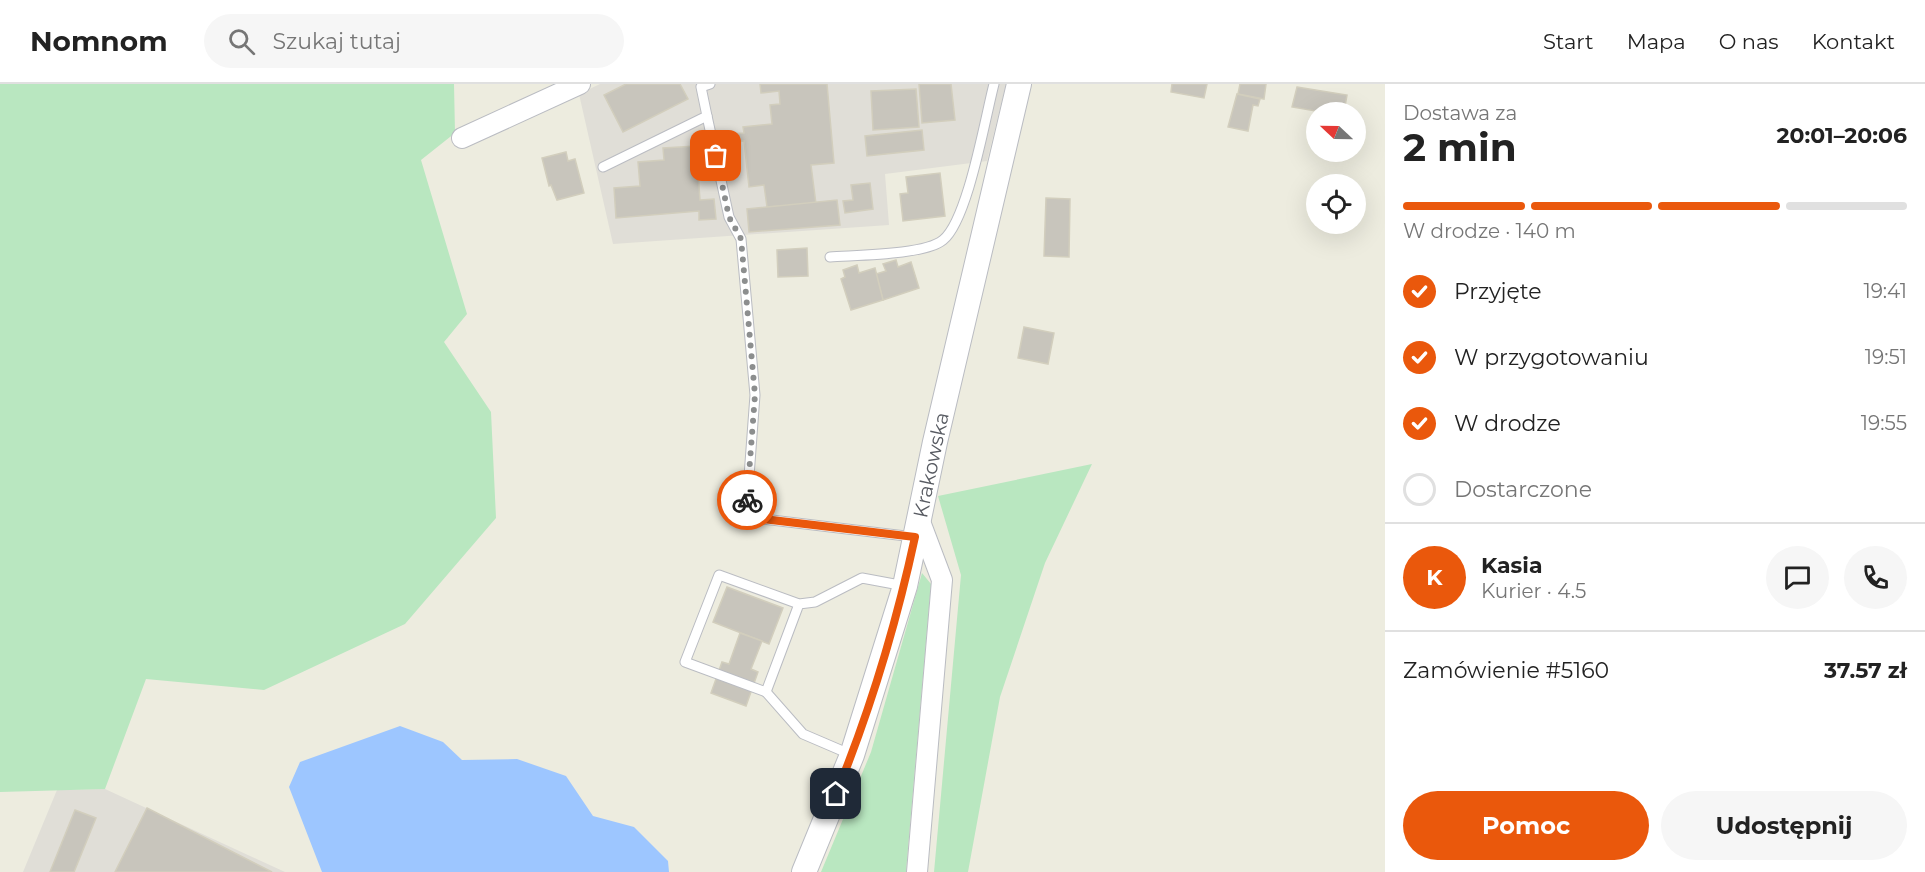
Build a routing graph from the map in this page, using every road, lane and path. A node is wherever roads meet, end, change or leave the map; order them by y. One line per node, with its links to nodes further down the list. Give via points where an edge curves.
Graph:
1 (580, 84): 6 (street)
2 (710, 84): 5 (lane, via 701,87)
3 (994, 84): 8 (lane, via 963,210 944,240 918,250)
4 (1019, 84): 9 (street, Krakowska)
5 (707, 116): 7 (lane); 9 (lane, via 729,217 741,239 755,395 746,517)
6 (462, 138)
7 (603, 167)
8 (830, 257)
9 (917, 528): 10 (street, Krakowska); 15 (street, via 942,580)
10 (905, 586): 11 (lane, via 861,578 815,602); 13 (street, Krakowska)
11 (799, 604): 12 (lane); 12 (lane, via 719,575 685,662)
12 (766, 692): 13 (lane, via 803,734)
13 (852, 754): 14 (street, Krakowska)
14 (804, 872)
15 (917, 872)

